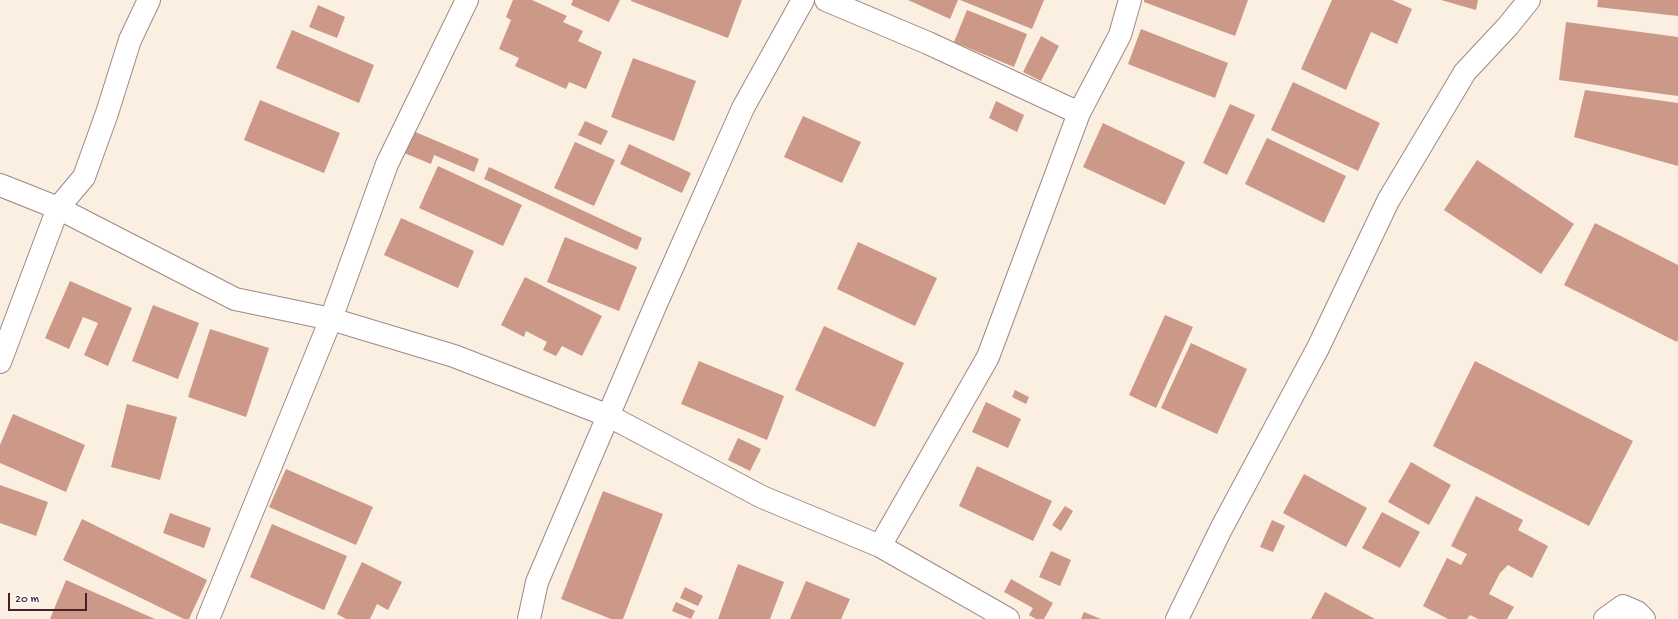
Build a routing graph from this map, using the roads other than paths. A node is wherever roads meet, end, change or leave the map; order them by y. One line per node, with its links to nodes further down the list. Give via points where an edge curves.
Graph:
1 (149, 0): 9 (street, via 130,40 84,177)
2 (467, 0): 10 (street, via 387,164)
3 (803, 0): 12 (street, via 743,108)
4 (826, 0): 7 (street, via 928,43)
5 (1130, 0): 7 (street, via 1120,35)
6 (1529, 0): 17 (street, via 1465,72 1388,201 1318,348 1221,529)
7 (1079, 113): 13 (street, via 988,357)
8 (0, 185): 9 (street)
9 (58, 208): 10 (street, via 235,299); 11 (street)
10 (331, 320): 12 (street, via 454,356); 14 (street)
11 (0, 362)
12 (609, 416): 13 (street, via 762,498); 15 (street, via 537,582)
13 (880, 546): 16 (street)
14 (208, 619)
15 (529, 619)
16 (1008, 619)
17 (1177, 619)
18 (1605, 619): 19 (street, via 1623,606 1637,612)
19 (1644, 619)

